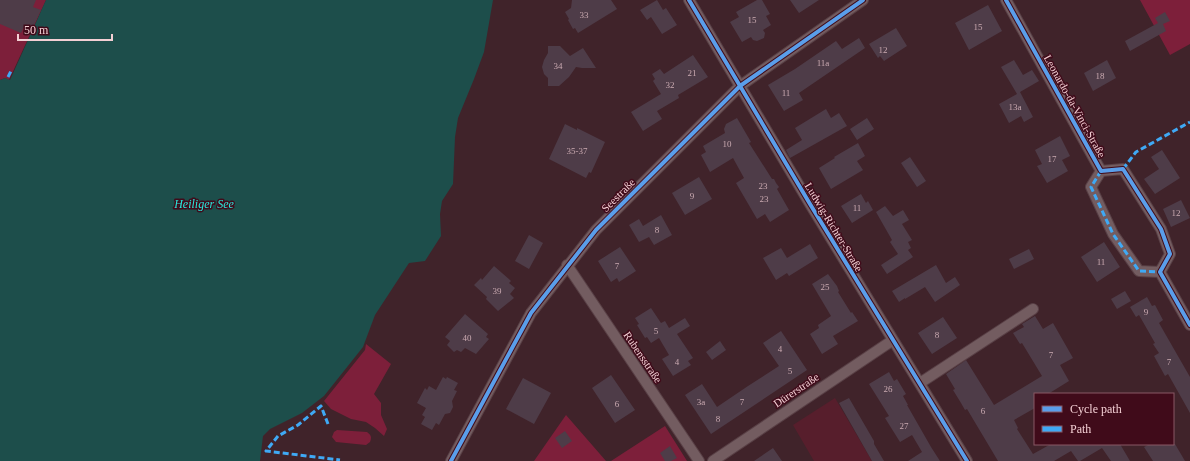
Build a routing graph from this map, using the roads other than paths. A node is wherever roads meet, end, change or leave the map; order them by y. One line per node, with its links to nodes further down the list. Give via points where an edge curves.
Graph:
1 (689, 0): 4 (street, Ludwig-Richter-Straße)
2 (863, 0): 4 (street, Seestraße)
3 (1006, 0): 5 (street, Leonardo-da-Vinci-Straße)
4 (740, 86): 6 (street, Seestraße, via 596,230); 10 (street, Ludwig-Richter-Straße)
5 (1101, 171): 7 (street, Leonardo-da-Vinci-Straße, via 1091,187 1113,234 1139,271); 7 (street, Leonardo-da-Vinci-Straße, via 1123,169 1160,229 1170,254)
6 (567, 265): 12 (street, Seestraße, via 531,313); 13 (street, Rubensstraße)
7 (1160, 272): 9 (street)
8 (1033, 310): 11 (street)
9 (1190, 325)
10 (893, 340): 11 (street, Ludwig-Richter-Straße); 14 (street, Dürerstraße)
11 (920, 383): 15 (street, Ludwig-Richter-Straße)
12 (451, 461)
13 (699, 461)
14 (713, 461)
15 (967, 461)

